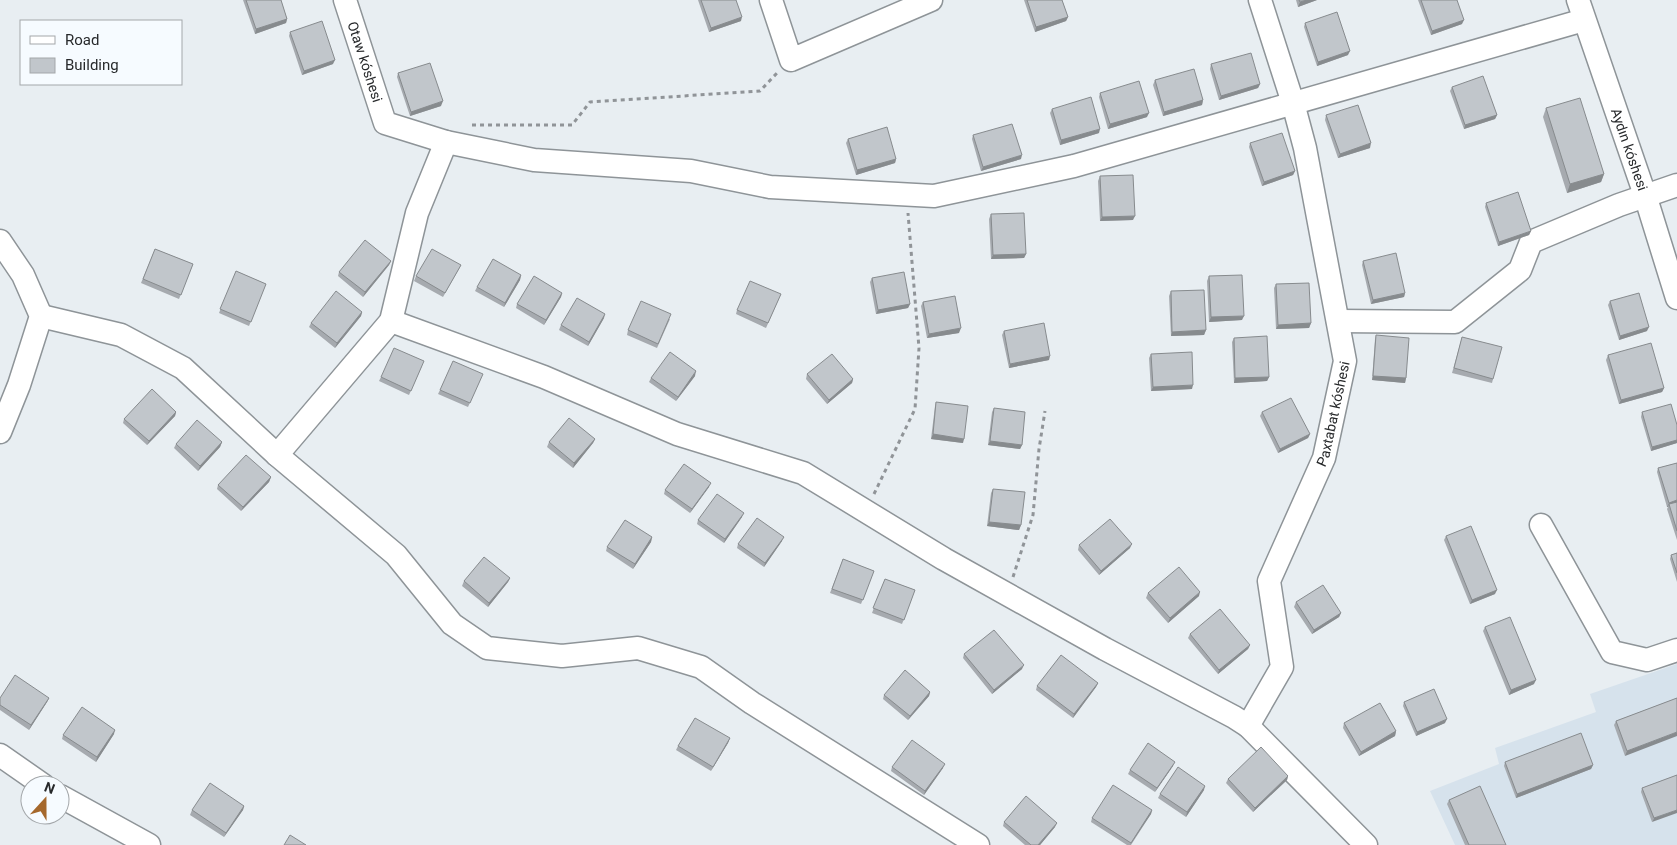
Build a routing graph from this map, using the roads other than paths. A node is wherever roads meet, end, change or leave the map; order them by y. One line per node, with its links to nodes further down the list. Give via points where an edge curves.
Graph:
1 (345, 0): 7 (street, Otaw kóshesi, via 385,123)
2 (771, 0): 3 (street, via 791,60)
3 (931, 0)
4 (1260, 0): 6 (street, Paxtabat kóshesi)
5 (1581, 10): 6 (street); 9 (street, Aydın kóshesi)
6 (1293, 103): 7 (street, via 1074,166 934,196 770,187 691,171 534,160); 14 (street, Paxtabat kóshesi, via 1305,148)
7 (446, 142): 15 (street, via 416,213)
8 (1677, 185): 9 (street)
9 (1646, 195): 11 (street, Aydın kóshesi); 14 (street, via 1531,242 1520,270 1455,322)
10 (0, 241): 13 (street, via 23,275)
11 (1672, 266): 12 (street, Aydın kóshesi)
12 (1677, 298)
13 (41, 316): 16 (street); 17 (street, via 120,335 183,368)
14 (1338, 320): 20 (street, Paxtabat kóshesi, via 1345,361 1324,458 1270,581 1282,667)
15 (391, 321): 17 (street); 20 (street, via 544,377 677,434 803,472 944,559)
16 (0, 432)
17 (277, 455): 25 (street, via 396,555 452,624 487,648 562,656 638,648 701,667 752,703)
18 (1541, 525): 19 (street, via 1612,652 1647,660)
19 (1677, 650)
20 (1248, 726): 26 (street)
21 (0, 755): 22 (street)
22 (29, 775)
23 (70, 802): 24 (street)
24 (149, 845)
25 (978, 845)
26 (1366, 845)

